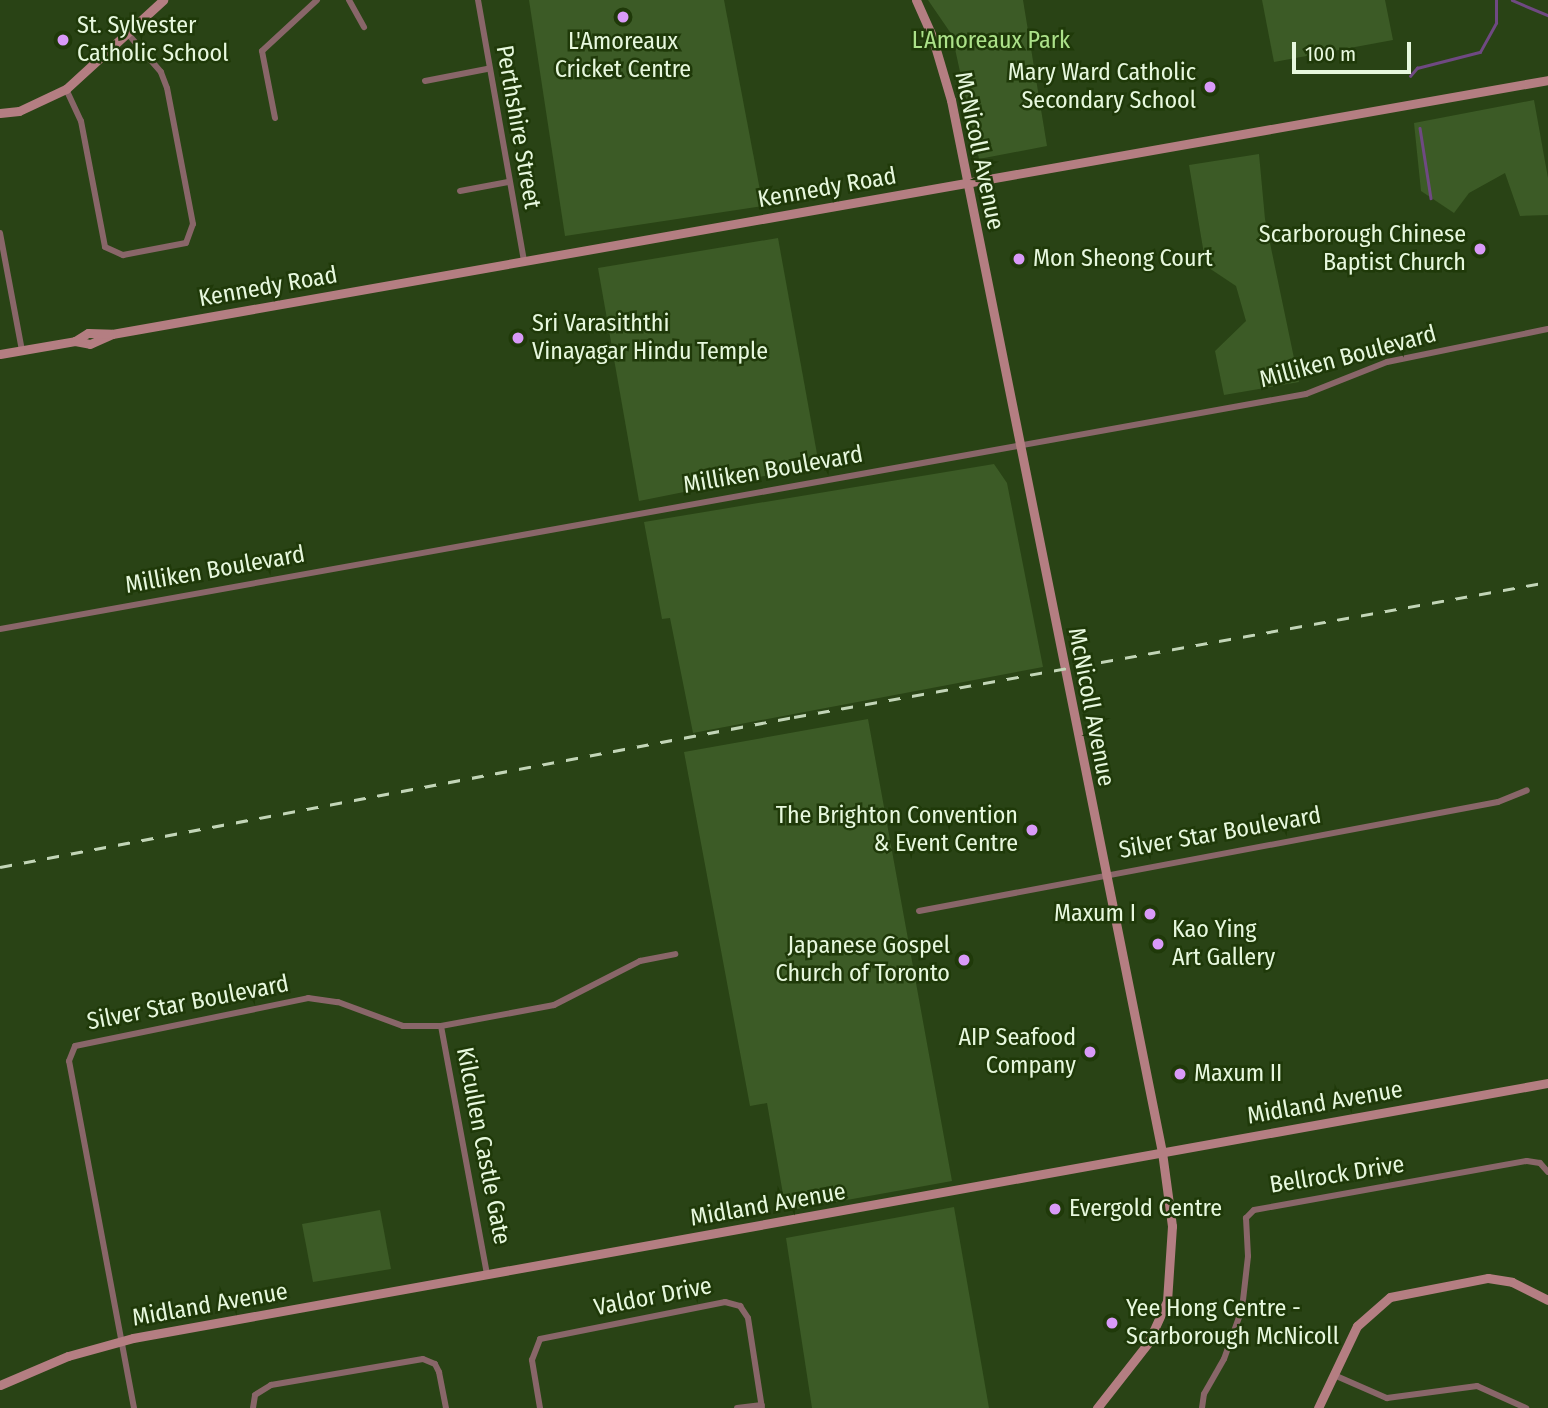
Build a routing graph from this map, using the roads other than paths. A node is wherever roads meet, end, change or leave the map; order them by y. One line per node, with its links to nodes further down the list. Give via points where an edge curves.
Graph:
1 (163, 0): 7 (main road)
2 (317, 0): 13 (street, via 262,51)
3 (349, 0): 6 (street)
4 (478, 0): 8 (street, Perthshire Street)
5 (916, 0): 15 (main road, McNicoll Avenue, via 951,100)
6 (364, 27)
7 (128, 34): 11 (main road); 11 (street, via 161,72 167,88 193,224 186,243 123,255 105,247 81,121)
8 (487, 69): 10 (street); 14 (street, Perthshire Street)
9 (1548, 80): 15 (main road, Kennedy Road)
10 (425, 81)
11 (66, 89): 12 (main road, via 19,111)
12 (0, 113)
13 (275, 118)
14 (508, 182): 16 (street); 18 (street, Perthshire Street)
15 (967, 184): 18 (main road, Kennedy Road); 22 (main road, McNicoll Avenue)
16 (460, 191)
17 (0, 233): 20 (street)
18 (524, 261): 20 (main road, Kennedy Road, via 112,334 88,333 75,341)
19 (1548, 329): 22 (street, Milliken Boulevard, via 1387,362 1306,394)
20 (22, 350): 21 (main road, Kennedy Road)
21 (0, 354)
22 (1020, 444): 23 (street, Milliken Boulevard); 25 (main road, McNicoll Avenue)
23 (0, 629)
24 (1527, 790): 25 (street, Silver Star Boulevard, via 1498,802)
25 (1104, 874): 26 (street, Silver Star Boulevard); 30 (main road, McNicoll Avenue)
26 (919, 911)
27 (676, 954): 28 (street, Silver Star Boulevard, via 640,961 554,1005)
28 (441, 1026): 32 (street, Kilcullen Castle Gate); 34 (street, Silver Star Boulevard, via 402,1026 338,1002 308,998 75,1046 69,1061)
29 (1548, 1083): 30 (main road, Midland Avenue)
30 (1162, 1152): 32 (main road, Midland Avenue); 43 (main road, McNicoll Avenue, via 1173,1243 1167,1301 1148,1343)
31 (1548, 1172): 44 (street, Bellrock Drive, via 1540,1163 1527,1161 1254,1210 1245,1218 1248,1256 1242,1309)
32 (487, 1274): 34 (main road, Midland Avenue)
33 (1548, 1299): 35 (main road, via 1512,1282 1488,1278 1399,1293 1378,1304 1357,1326)
34 (122, 1341): 36 (main road, Midland Avenue, via 68,1356); 38 (street)
35 (1334, 1374): 45 (main road); 46 (street, via 1387,1398 1477,1386)
36 (0, 1385)
37 (762, 1406): 41 (street, Valdor Drive, via 748,1318 740,1306 725,1302 540,1339 533,1360); 42 (street)
38 (134, 1408)
39 (253, 1408): 40 (street, via 255,1395 271,1385 423,1359 435,1364 439,1372)
40 (446, 1408)
41 (540, 1408)
42 (737, 1408)
43 (1097, 1408)
44 (1202, 1408)
45 (1318, 1408)
46 (1526, 1408)

